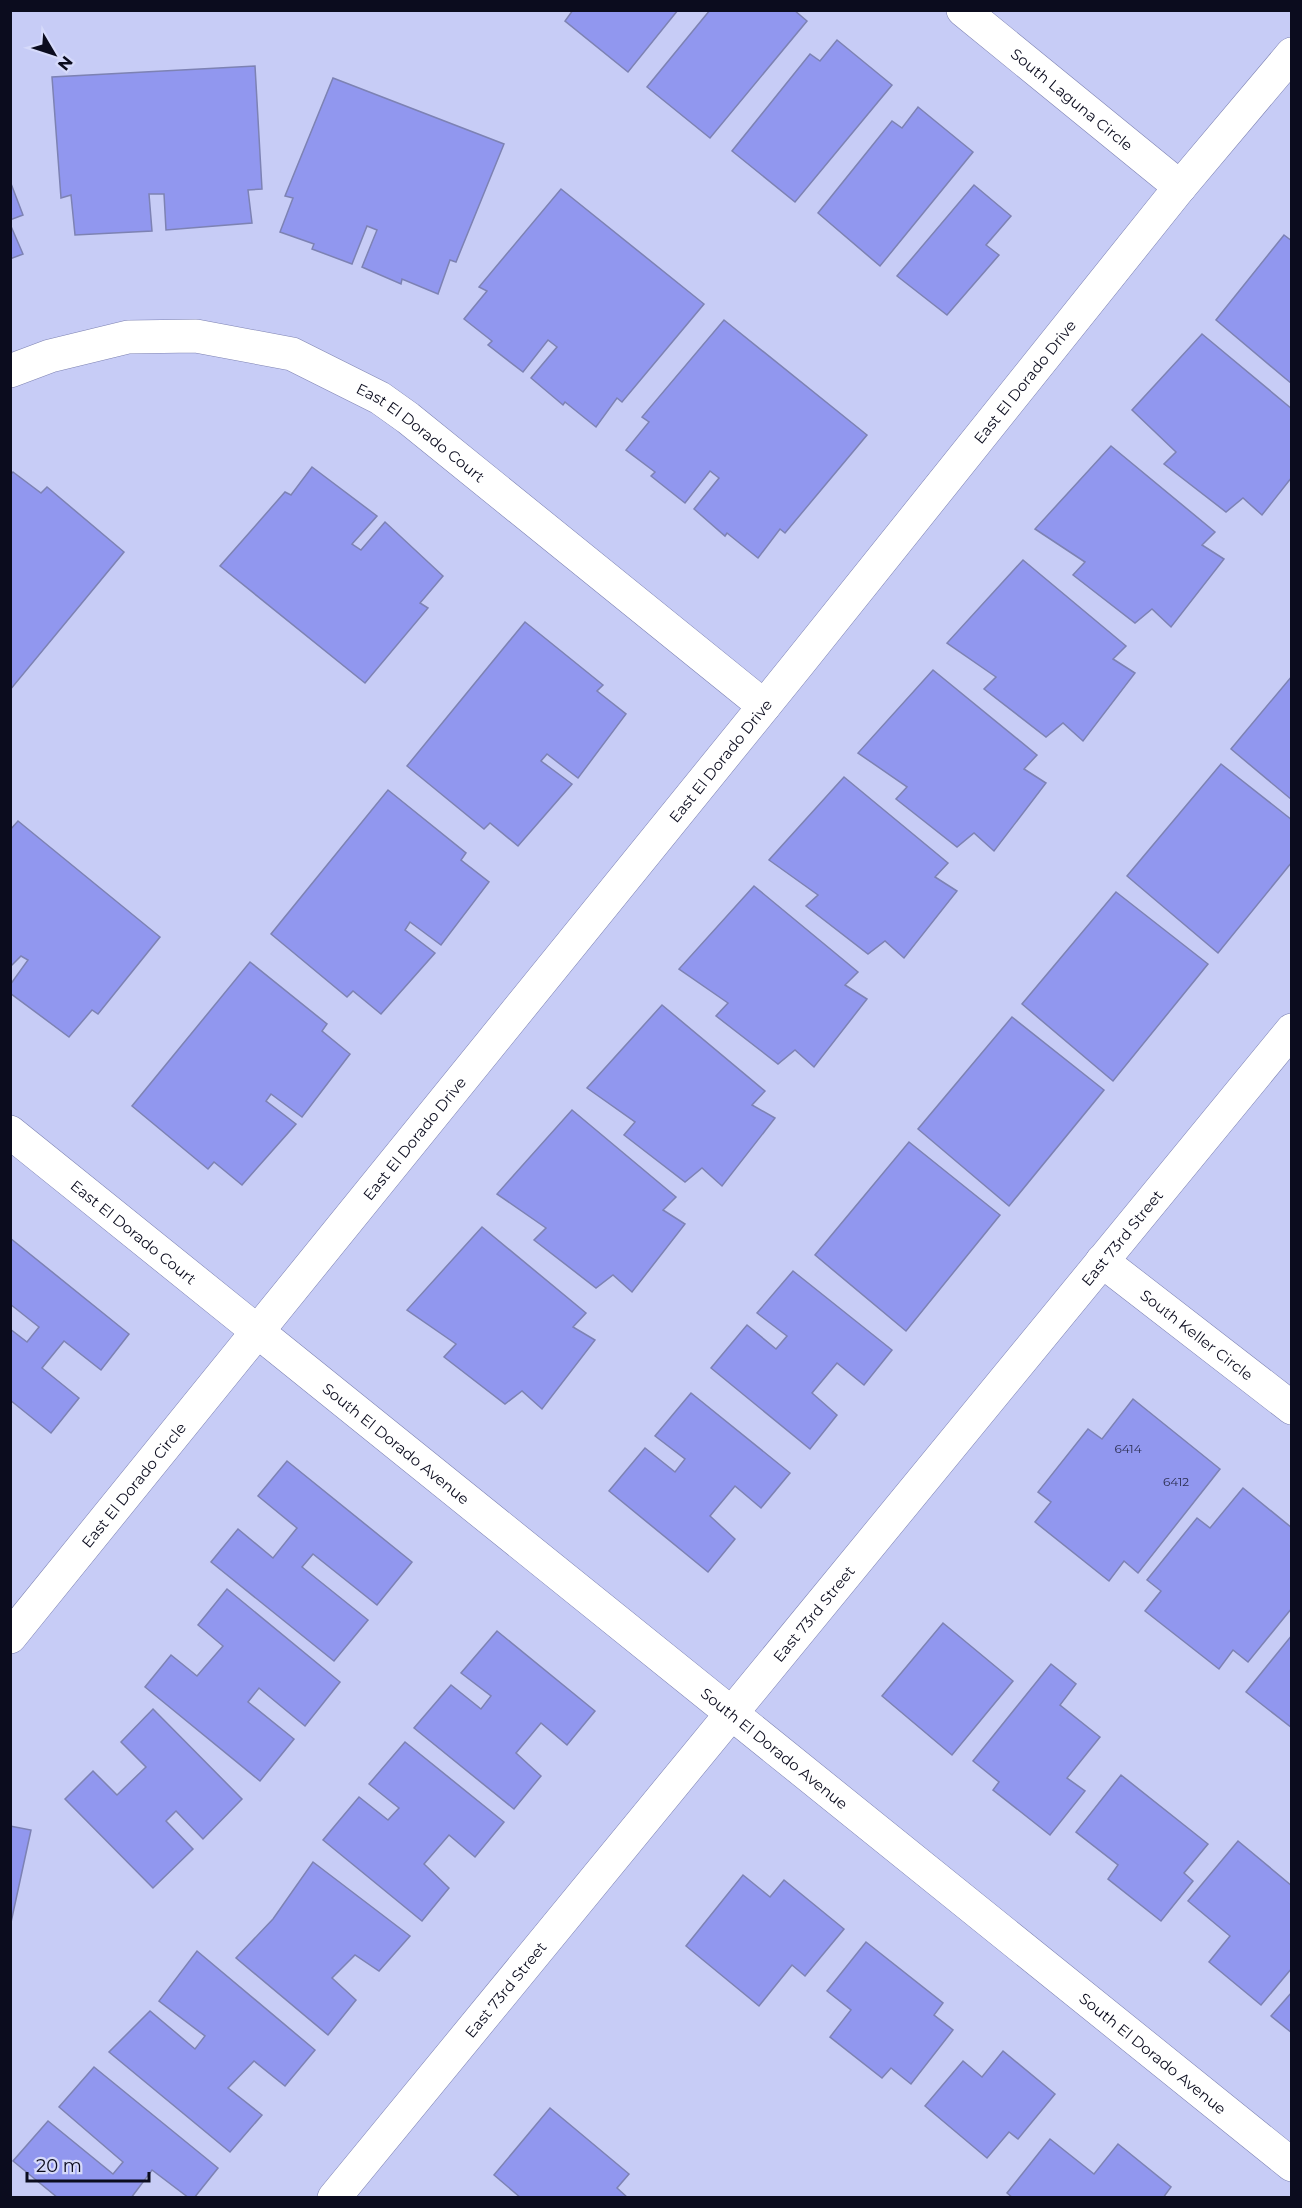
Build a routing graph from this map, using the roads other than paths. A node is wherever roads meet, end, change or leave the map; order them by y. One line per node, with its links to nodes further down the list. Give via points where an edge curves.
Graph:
1 (963, 10): 3 (street, South Laguna Circle)
2 (1292, 54): 3 (street, East El Dorado Drive)
3 (1180, 187): 5 (street, East El Dorado Drive)
4 (10, 370): 5 (street, East El Dorado Court, via 128,337 196,336 292,354 380,398 408,418)
5 (764, 706): 9 (street, East El Dorado Drive)
6 (1292, 1030): 8 (street, East 73rd Street)
7 (10, 1132): 9 (street, East El Dorado Court)
8 (1102, 1261): 10 (street, South Keller Circle); 12 (street, East 73rd Street)
9 (258, 1333): 11 (street, East El Dorado Circle); 12 (street, South El Dorado Avenue)
10 (1292, 1408)
11 (10, 1637)
12 (732, 1712): 13 (street, South El Dorado Avenue); 14 (street, East 73rd Street)
13 (1292, 2165)
14 (336, 2197)

